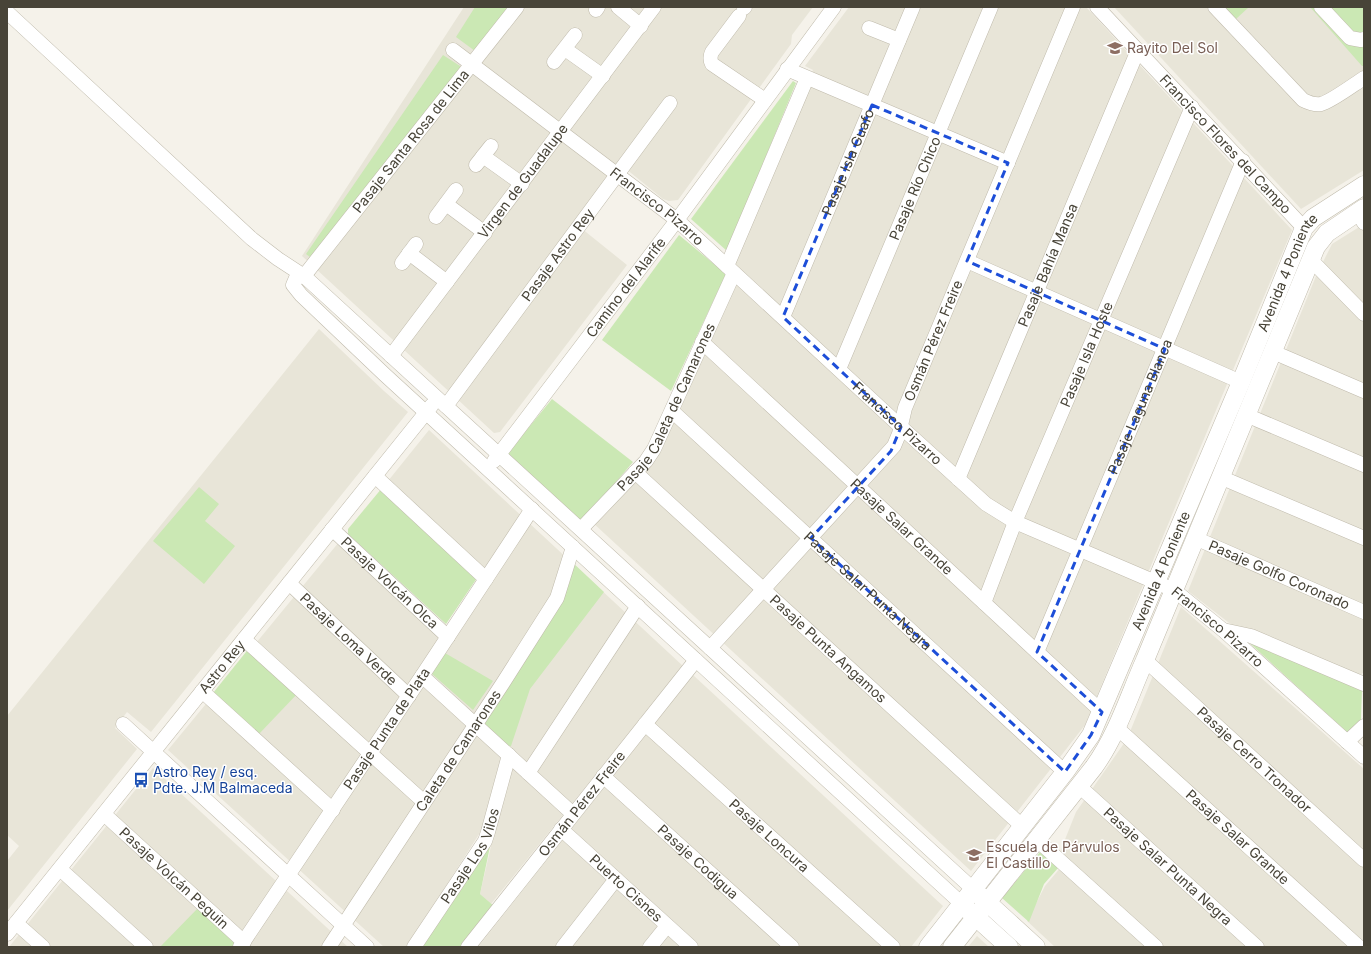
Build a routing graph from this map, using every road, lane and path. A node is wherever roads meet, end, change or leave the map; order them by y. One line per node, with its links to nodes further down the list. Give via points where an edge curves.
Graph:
1 (517, 7): 22 (street, Pasaje Santa Rosa de Lima)
2 (618, 7): 13 (street)
3 (654, 7): 13 (street, Virgen de Guadalupe)
4 (834, 7): 23 (street, Camino del Alarife)
5 (913, 7): 16 (street, Pasaje Isla Guafo)
6 (991, 7): 32 (street, Pasaje Río Chico)
7 (1074, 7): 35 (street, Osmán Pérez Freire)
8 (1097, 7): 20 (street, Francisco Flores del Campo)
9 (1215, 7): 26 (street, via 1303,100 1311,104 1326,102)
10 (1321, 7): 17 (street, via 1350,38)
11 (742, 10): 27 (street, via 710,55 711,61)
12 (7, 12): 50 (street, via 252,239)
13 (640, 26): 24 (street, Virgen de Guadalupe)
14 (870, 28): 16 (street)
15 (575, 35): 18 (street)
16 (899, 40): 29 (street, Pasaje Isla Guafo)
17 (1364, 40)
18 (565, 49): 21 (street); 24 (street)
19 (453, 50): 22 (street, Francisco Pizarro)
20 (1138, 50): 30 (street, Francisco Flores del Campo); 52 (street, Pasaje Bahía Mansa)
21 (554, 62)
22 (472, 65): 31 (street, Francisco Pizarro); 50 (street, Pasaje Santa Rosa de Lima)
23 (787, 69): 25 (street); 27 (street, Camino del Alarife)
24 (603, 76): 31 (street, Virgen de Guadalupe)
25 (807, 78): 29 (street); 49 (street, Pasaje Caleta de Camarones)
26 (1364, 78)
27 (765, 100): 43 (street, Camino del Alarife)
28 (670, 103): 36 (street, Pasaje Astro Rey)
29 (872, 105): 32 (street); 54 (street, Pasaje Isla Guafo)
30 (1192, 107): 34 (street, Francisco Flores del Campo); 55 (street, Pasaje Isla Hoste)
31 (561, 131): 36 (street, Francisco Pizarro); 37 (street, Virgen de Guadalupe)
32 (938, 133): 35 (street); 60 (street, Pasaje Río Chico)
33 (483, 156): 37 (street)
34 (1243, 161): 44 (street, Francisco Flores del Campo); 57 (street, Pasaje Laguna Blanca)
35 (1008, 163): 48 (street, Osmán Pérez Freire)
36 (617, 174): 43 (street, Francisco Pizarro); 63 (street, Pasaje Astro Rey)
37 (522, 184): 45 (street, Virgen de Guadalupe)
38 (1364, 185): 44 (street, Avenida 4 Poniente, via 1313,218)
39 (456, 190): 40 (street)
40 (446, 204): 42 (street); 45 (street)
41 (1362, 214): 47 (street, Avenida 4 Poniente, via 1323,236)
42 (436, 217)
43 (677, 220): 49 (street, Francisco Pizarro); 68 (street, Camino del Alarife)
44 (1304, 228): 61 (street, Avenida 4 Poniente)
45 (485, 233): 51 (street, Virgen de Guadalupe)
46 (409, 253): 51 (street)
47 (1311, 260): 53 (street); 58 (street, Avenida 4 Poniente)
48 (967, 261): 52 (street); 67 (street, Osmán Pérez Freire, via 905,408)
49 (730, 269): 54 (street, Francisco Pizarro); 56 (street, Pasaje Caleta de Camarones)
50 (304, 276): 59 (street); 65 (street, Pasaje Santa Rosa de Lima, via 296,278 293,285 301,295)
51 (447, 282): 59 (street, Virgen de Guadalupe)
52 (1037, 292): 55 (street); 74 (street, Pasaje Bahía Mansa)
53 (1364, 314)
54 (783, 317): 60 (street, Francisco Pizarro)
55 (1101, 320): 57 (street); 77 (street, Pasaje Isla Hoste)
56 (702, 342): 64 (street, Pasaje Caleta de Camarones); 75 (street, Pasaje Salar Grande)
57 (1164, 349): 61 (street); 84 (street, Pasaje Laguna Blanca)
58 (1272, 352): 62 (street); 66 (street, Avenida 4 Poniente)
59 (391, 356): 63 (street)
60 (839, 370): 67 (street, Francisco Pizarro)
61 (1241, 382): 86 (street, Avenida 4 Poniente)
62 (1364, 391)
63 (442, 402): 65 (street, Astro Rey); 68 (street)
64 (672, 411): 71 (street, Pasaje Caleta de Camarones, via 654,449); 80 (street, Pasaje Salar Punta Negra)
65 (426, 412): 70 (street); 72 (street, Astro Rey)
66 (1246, 415): 69 (street); 73 (street, Avenida 4 Poniente)
67 (901, 427): 74 (street, Francisco Pizarro); 75 (street, Osmán Pérez Freire, via 891,451)
68 (499, 454): 70 (street, Camino del Alarife); 79 (street)
69 (1364, 465)
70 (488, 469): 76 (street)
71 (635, 472): 79 (street, Pasaje Caleta de Camarones); 88 (street, Pasaje Punta Angamos)
72 (375, 476): 78 (street, Astro Rey); 85 (street)
73 (1220, 477): 81 (street, Avenida 4 Poniente); 82 (street)
74 (958, 480): 77 (street, Francisco Pizarro, via 986,504)
75 (858, 487): 80 (street, Osmán Pérez Freire); 90 (street, Pasaje Salar Grande)
76 (532, 509): 83 (street); 85 (street, Pasaje Punta de Plata)
77 (1015, 522): 84 (street, Francisco Pizarro); 90 (street, Pasaje Isla Hoste)
78 (332, 529): 87 (street, Astro Rey); 94 (street, Pasaje Volcán Olca)
79 (581, 530): 96 (street)
80 (811, 538): 88 (street, Osmán Pérez Freire); 115 (street, Pasaje Salar Punta Negra)
81 (1195, 538): 89 (street, Avenida 4 Poniente); 92 (street, Pasaje Golfo Coronado)
82 (1364, 538)
83 (573, 548): 91 (street); 107 (street, Caleta de Camarones, via 557,598)
84 (1081, 549): 86 (street, Francisco Pizarro); 97 (street, Pasaje Laguna Blanca)
85 (486, 579): 94 (street, Pasaje Punta de Plata)
86 (1156, 582): 89 (street, Francisco Pizarro); 104 (street, Avenida 4 Poniente)
87 (289, 583): 95 (street, Astro Rey); 103 (street, Pasaje Loma Verde)
88 (764, 589): 96 (street, Osmán Pérez Freire); 123 (street, Pasaje Punta Angamos)
89 (1174, 590): 93 (street, Francisco Pizarro); 99 (street, Avenida 4 Poniente)
90 (984, 603): 97 (street, Pasaje Salar Grande)
91 (638, 606): 98 (street); 116 (street)
92 (1364, 612)
93 (1223, 630): 101 (street, via 1251,636); 110 (street, Francisco Pizarro)
94 (448, 636): 100 (street, Pasaje Punta de Plata)
95 (244, 639): 102 (street, Astro Rey); 112 (street)
96 (710, 648): 130 (street)
97 (1037, 652): 104 (street, Pasaje Salar Grande)
98 (696, 660): 106 (street, Osmán Pérez Freire); 132 (street)
99 (1145, 660): 109 (street, Avenida 4 Poniente); 126 (street, Pasaje Cerro Tronador)
100 (422, 676): 103 (street, Pasaje Punta de Plata); 107 (street)
101 (1364, 684)
102 (202, 691): 111 (street, Astro Rey); 120 (street)
103 (409, 696): 112 (street, Pasaje Punta de Plata)
104 (1102, 712): 115 (street, Avenida 4 Poniente, via 1087,741)
105 (123, 724): 111 (street)
106 (645, 724): 117 (street, Osmán Pérez Freire); 149 (street, Pasaje Loncura)
107 (476, 725): 113 (street); 119 (street, Caleta de Camarones)
108 (1364, 726): 110 (street)
109 (1116, 727): 118 (street, Avenida 4 Poniente, via 1100,758); 156 (street, Pasaje Salar Grande)
110 (1347, 742): 114 (street, Francisco Pizarro)
111 (153, 752): 121 (street, Astro Rey); 128 (street)
112 (370, 754): 119 (street); 120 (street, Pasaje Punta de Plata)
113 (509, 755): 116 (street); 143 (street, Pasaje Los Vilos, via 485,841)
114 (1364, 757)
115 (1065, 772): 123 (street, Avenida 4 Poniente)
116 (528, 773): 122 (street)
117 (603, 776): 122 (street, Osmán Pérez Freire); 148 (street, Pasaje Codigua)
118 (1079, 786): 125 (street, Avenida 4 Poniente); 155 (street, Pasaje Salar Punta Negra)
119 (424, 802): 135 (street, Caleta de Camarones)
120 (333, 810): 128 (street, Pasaje Punta de Plata)
121 (104, 814): 127 (street, Astro Rey); 138 (street, Pasaje Volcán Peguin)
122 (573, 814): 124 (street, Osmán Pérez Freire)
123 (1022, 826): 130 (street, Avenida 4 Poniente)
124 (561, 829): 129 (street, Puerto Cisnes); 144 (street, Osmán Pérez Freire)
125 (1036, 839): 131 (street, Avenida 4 Poniente); 154 (street)
126 (1364, 860)
127 (60, 869): 134 (street, Astro Rey); 140 (street)
128 (288, 875): 135 (street); 138 (street, Pasaje Punta de Plata)
129 (616, 879): 136 (street, Puerto Cisnes); 145 (street)
130 (973, 890): 131 (street); 132 (street, Avenida 4 Poniente)
131 (986, 902): 133 (street, Avenida 4 Poniente); 153 (street)
132 (962, 904): 133 (street); 150 (street, Avenida 4 Poniente)
133 (975, 916): 151 (street, Avenida 4 Poniente); 152 (street)
134 (16, 923): 137 (street, Astro Rey); 139 (street)
135 (343, 925): 141 (street, Caleta de Camarones); 142 (street)
136 (667, 926): 146 (street); 147 (street, Puerto Cisnes)
137 (7, 934)
138 (242, 944)
139 (43, 947)
140 (146, 947)
141 (329, 947)
142 (367, 947)
143 (414, 947)
144 (468, 947)
145 (562, 947)
146 (650, 947)
147 (691, 947)
148 (792, 947)
149 (893, 947)
150 (928, 947)
151 (952, 947)
152 (1009, 947)
153 (1036, 947)
154 (1156, 947)
155 (1257, 947)
156 (1359, 947)

